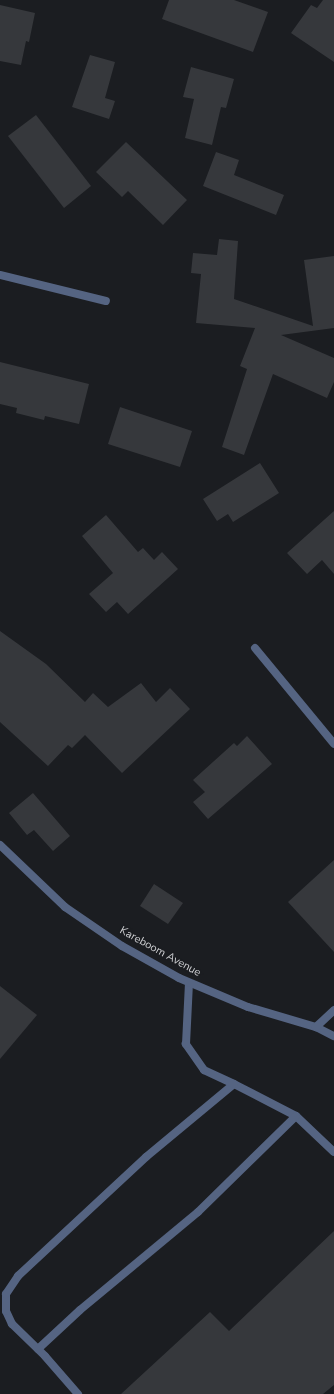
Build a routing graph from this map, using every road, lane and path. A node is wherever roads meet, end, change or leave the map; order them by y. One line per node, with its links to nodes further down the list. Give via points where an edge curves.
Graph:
1 (0, 275): 2 (street)
2 (106, 301)
3 (255, 648): 4 (street)
4 (334, 744)
5 (0, 844): 6 (street, Kareboom Avenue, via 65,907 122,946)
6 (189, 983): 8 (street, Kareboom Avenue, via 248,1007); 10 (street, via 184,1030 186,1044 204,1070)
7 (334, 1010): 8 (street)
8 (316, 1027): 9 (street, Kareboom Avenue)
9 (334, 1036)
10 (234, 1084): 11 (street); 13 (street, via 146,1157 18,1276 6,1294 6,1311 12,1324)
11 (296, 1116): 12 (street); 13 (street, via 198,1212 80,1310)
12 (334, 1152)
13 (38, 1349): 14 (street)
14 (78, 1394)

